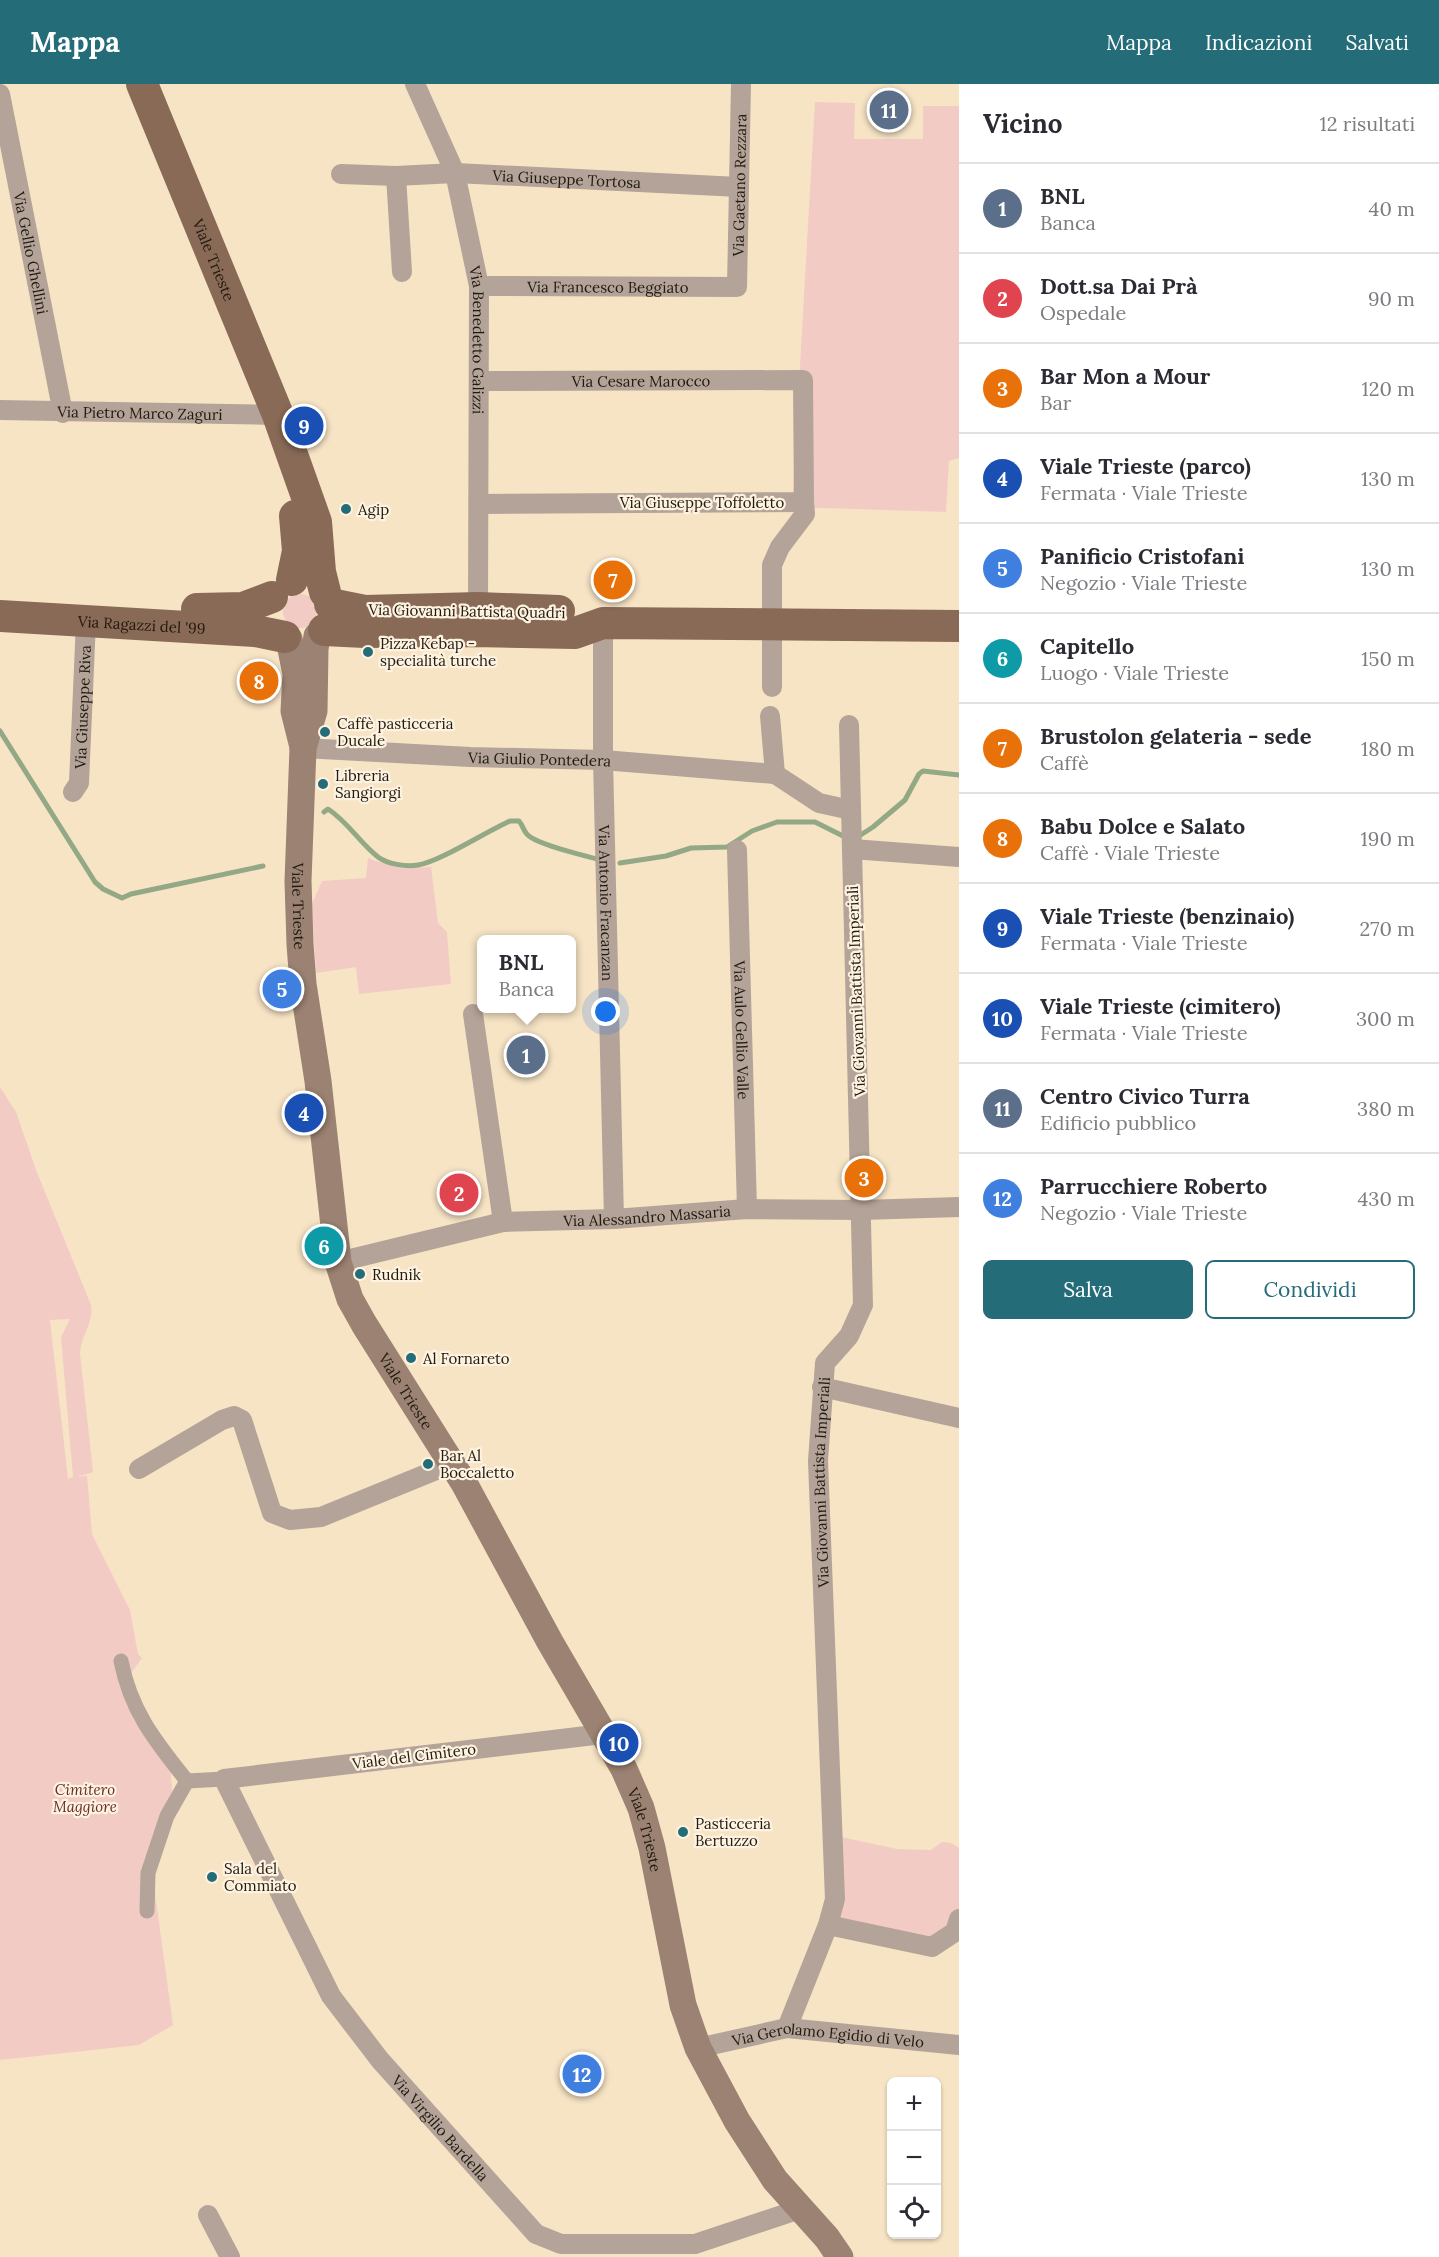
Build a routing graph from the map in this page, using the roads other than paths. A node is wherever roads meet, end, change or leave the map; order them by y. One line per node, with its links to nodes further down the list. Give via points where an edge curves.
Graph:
1 (142, 84): 16 (main road, Viale Trieste)
2 (415, 84): 6 (street, Via Benedetto Galizzi)
3 (741, 84): 8 (street, Via Gaetano Rezzara)
4 (0, 94): 15 (street, Via Gellio Ghellini)
5 (341, 174): 7 (street, Via Giuseppe Tortosa)
6 (455, 174): 7 (street, Via Giuseppe Tortosa); 8 (street, Via Giuseppe Tortosa); 10 (street, Via Benedetto Galizzi)
7 (396, 176): 9 (street)
8 (739, 187): 11 (street, Via Gaetano Rezzara)
9 (402, 272)
10 (479, 286): 11 (street, Via Francesco Beggiato); 13 (street, Via Benedetto Galizzi)
11 (737, 287)
12 (803, 380): 13 (street, Via Cesare Marocco); 17 (street, Via Giuseppe Toffoletto)
13 (478, 381): 18 (street, Via Benedetto Galizzi)
14 (0, 410): 15 (street, Via Pietro Marco Zaguri)
15 (63, 413): 16 (street, Via Pietro Marco Zaguri)
16 (281, 426): 19 (main road, Viale Trieste, via 298,551); 24 (main road, Viale Trieste, via 316,522 320,572)
17 (804, 502): 18 (street, Via Giuseppe Toffoletto); 26 (street, via 805,514 780,547 772,565)
18 (479, 504): 21 (street, Via Benedetto Galizzi)
19 (282, 589): 20 (main road, Via Ragazzi del '99, via 243,608 216,610); 24 (main road, via 310,581); 24 (main road, via 270,604 274,627)
20 (0, 602)
21 (478, 608): 24 (main road, Via Giovanni Battista Quadri, via 365,610); 25 (main road, Via Giovanni Battista Quadri, via 576,612)
22 (0, 616): 23 (main road, Via Ragazzi del '99)
23 (86, 621): 24 (main road, Via Ragazzi del '99, via 255,632); 36 (street, Via Giuseppe Riva, via 79,783)
24 (312, 623): 25 (main road, Via Giovanni Battista Quadri, via 365,632 575,633); 33 (main road, Viale Trieste, via 296,674 294,711)
25 (603, 623): 26 (main road, Via Giovanni Battista Quadri); 34 (street, Via Antonio Fracanzan)
26 (772, 625): 28 (main road, Via Giovanni Battista Quadri); 30 (street)
27 (959, 626): 28 (main road, Via Giovanni Battista Quadri)
28 (923, 627): 29 (main road, Via Giovanni Battista Quadri)
29 (959, 632)
30 (772, 687)
31 (770, 716): 35 (street)
32 (849, 725): 37 (street, Via Giovanni Battista Imperiali)
33 (303, 748): 34 (street, Via Giulio Pontedera); 47 (main road, Viale Trieste, via 300,944)
34 (603, 760): 35 (street, Via Giulio Pontedera); 45 (street, Via Antonio Fracanzan)
35 (775, 774): 37 (street, Via Giulio Pontedera, via 819,803)
36 (73, 792)
37 (851, 810): 38 (street, Via Giovanni Battista Imperiali)
38 (852, 849): 40 (street); 44 (street, Via Giovanni Battista Imperiali)
39 (737, 850): 43 (street, Via Aulo Gellio Valle)
40 (959, 857)
41 (473, 1014): 46 (street)
42 (959, 1207): 44 (street, Via Alessandro Massaria)
43 (747, 1209): 44 (street, Via Alessandro Massaria); 45 (street, Via Alessandro Massaria)
44 (862, 1210): 48 (street, Via Giovanni Battista Imperiali, via 863,1305 849,1336 825,1363)
45 (614, 1219): 46 (street, Via Alessandro Massaria)
46 (502, 1222): 47 (street, Via Alessandro Massaria)
47 (338, 1262): 50 (main road, Viale Trieste, via 350,1299)
48 (822, 1387): 49 (street); 58 (street, Via Giovanni Battista Imperiali, via 818,1461 835,1899)
49 (959, 1418)
50 (451, 1464): 51 (street, via 321,1517 290,1520 272,1513 242,1420 234,1416); 53 (main road, Viale Trieste)
51 (139, 1468)
52 (121, 1661): 55 (street, via 125,1684 148,1732)
53 (603, 1734): 54 (street, Viale del Cimitero); 61 (main road, Viale Trieste, via 624,1769 647,1828 683,2005)
54 (224, 1779): 55 (street); 62 (street, Via Virgilio Bardella, via 331,1996 380,2060 536,2234 561,2244 695,2244)
55 (187, 1781): 56 (street, via 167,1816 148,1873)
56 (147, 1911)
57 (959, 1918): 58 (street, via 955,1932 932,1947)
58 (828, 1924): 59 (street, Via Giovanni Battista Imperiali)
59 (787, 2028): 60 (street, Via Gerolamo Egidio di Velo); 61 (street, Via Gerolamo Egidio di Velo)
60 (959, 2045)
61 (698, 2048): 62 (main road, Viale Trieste, via 737,2121 775,2180)
62 (800, 2208): 65 (main road, Viale Trieste)
63 (208, 2215): 64 (street)
64 (230, 2257)
65 (840, 2257)

